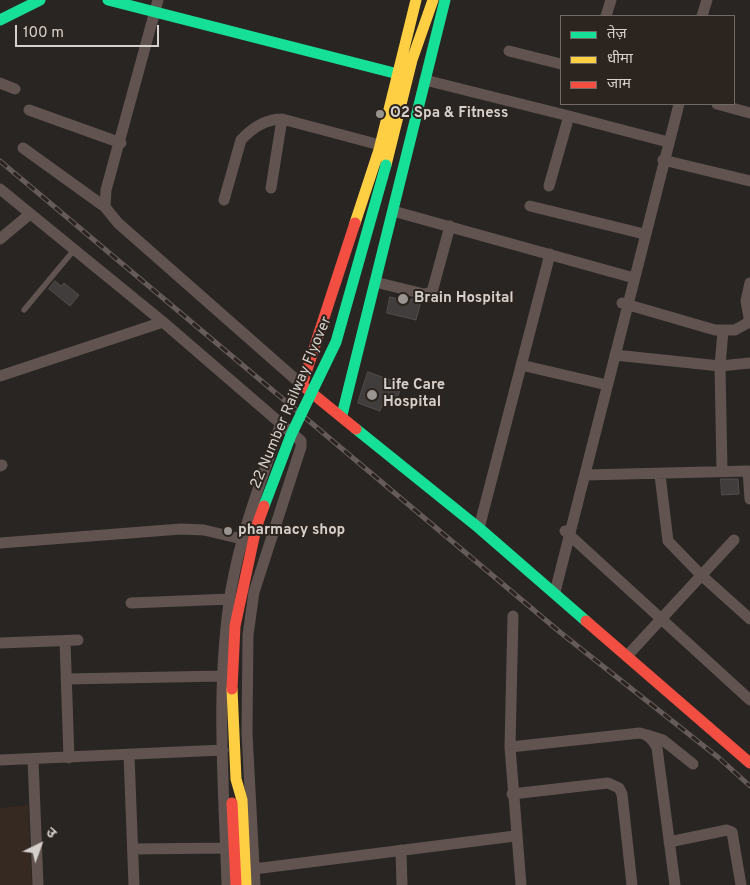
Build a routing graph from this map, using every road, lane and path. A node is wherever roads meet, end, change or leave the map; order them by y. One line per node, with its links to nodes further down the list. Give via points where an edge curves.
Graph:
1 (40, 0): 15 (street)
2 (108, 0): 10 (street)
3 (416, 0): 18 (street)
4 (427, 0): 11 (street, 22 Number Railway Flyover)
5 (433, 0): 11 (street, 22 Number Railway Flyover)
6 (445, 0): 19 (street)
7 (611, 0): 12 (street)
8 (700, 0): 13 (street)
9 (707, 0): 14 (street)
10 (156, 5): 18 (street); 30 (street)
11 (426, 15): 98 (street, 22 Number Railway Flyover, bridge, via 336,342 291,435 256,528 235,626 232,689)
12 (606, 15)
13 (696, 15)
14 (702, 15)
15 (0, 20)
16 (509, 51): 17 (street)
17 (560, 64)
18 (398, 74): 31 (street)
19 (425, 80): 27 (street); 41 (street)
20 (0, 83): 21 (street)
21 (15, 89)
22 (672, 105): 29 (street)
23 (679, 105): 29 (street)
24 (721, 105): 26 (street)
25 (29, 110): 30 (street)
26 (750, 113)
27 (569, 116): 29 (street); 35 (street)
28 (282, 119): 31 (street); 36 (street); 38 (street, via 262,123 241,140)
29 (665, 141): 33 (street); 44 (street)
30 (121, 143): 40 (street, via 106,190)
31 (380, 145): 62 (street)
32 (23, 148): 40 (street)
33 (663, 160): 34 (street); 48 (street)
34 (750, 181)
35 (549, 186)
36 (271, 188)
37 (0, 189): 42 (street)
38 (224, 200)
39 (530, 206): 44 (street)
40 (105, 207): 62 (street, via 118,223)
41 (393, 211): 43 (street); 49 (street)
42 (30, 214): 45 (street); 46 (street)
43 (450, 226): 47 (street); 49 (street, via 432,292 424,294)
44 (640, 233): 48 (street)
45 (0, 239)
46 (74, 250): 52 (lane); 53 (street)
47 (550, 254): 48 (street); 58 (street)
48 (632, 277): 51 (street)
49 (375, 282): 63 (street)
50 (750, 283): 54 (street, via 746,301)
51 (625, 304): 55 (street); 56 (street); 61 (street)
52 (24, 310)
53 (163, 322): 60 (street); 64 (street)
54 (750, 323): 55 (street)
55 (723, 331): 59 (street)
56 (614, 355): 59 (street); 61 (street)
57 (750, 363): 59 (street)
58 (521, 365): 61 (street); 70 (street)
59 (720, 366): 65 (street)
60 (0, 376)
61 (604, 384): 67 (street); 71 (street)
62 (302, 385): 63 (street)
63 (342, 415): 70 (street)
64 (281, 423): 72 (street); 105 (street, via 298,436 301,447 254,592 248,635 247,733)
65 (722, 471): 66 (street); 68 (street)
66 (749, 472): 69 (street)
67 (584, 475): 68 (street); 71 (street)
68 (660, 475): 75 (street, via 666,535 673,547)
69 (750, 499)
70 (479, 528): 76 (street)
71 (567, 533): 76 (street); 80 (street)
72 (242, 539): 74 (street, via 204,530 181,529); 77 (street)
73 (734, 540): 75 (street)
74 (0, 543)
75 (701, 575): 80 (street); 81 (street)
76 (553, 591): 85 (street)
77 (230, 599): 78 (street); 86 (street)
78 (131, 603)
79 (513, 616): 90 (street)
80 (661, 618): 85 (street); 88 (street)
81 (750, 619)
82 (78, 640): 83 (street)
83 (65, 641): 84 (street); 87 (street)
84 (0, 643)
85 (626, 656): 96 (street)
86 (223, 676): 87 (street); 91 (street)
87 (66, 679): 93 (street)
88 (750, 700)
89 (646, 734): 90 (street); 97 (street, via 663,740); 101 (street, via 657,748)
90 (510, 747): 99 (street)
91 (223, 750): 92 (street); 102 (street)
92 (129, 755): 93 (street); 103 (street)
93 (69, 758): 94 (street)
94 (33, 759): 95 (street); 106 (street)
95 (0, 760)
96 (750, 763)
97 (693, 764)
98 (236, 779): 109 (street, 22 Number Railway Flyover, via 232,797); 110 (street, 22 Number Railway Flyover, via 242,800)
99 (512, 794): 100 (street); 114 (street, via 608,783 619,788)
100 (515, 836): 104 (street); 113 (street)
101 (669, 842): 115 (street); 116 (street, via 727,830 732,832)
102 (226, 848): 103 (street); 108 (street)
103 (133, 850): 107 (street)
104 (402, 850): 105 (street); 112 (street)
105 (254, 868): 111 (street)
106 (38, 885)
107 (134, 885)
108 (227, 885)
109 (236, 885)
110 (246, 885)
111 (255, 885)
112 (402, 885)
113 (521, 885)
114 (632, 885)
115 (674, 885)
116 (741, 885)

